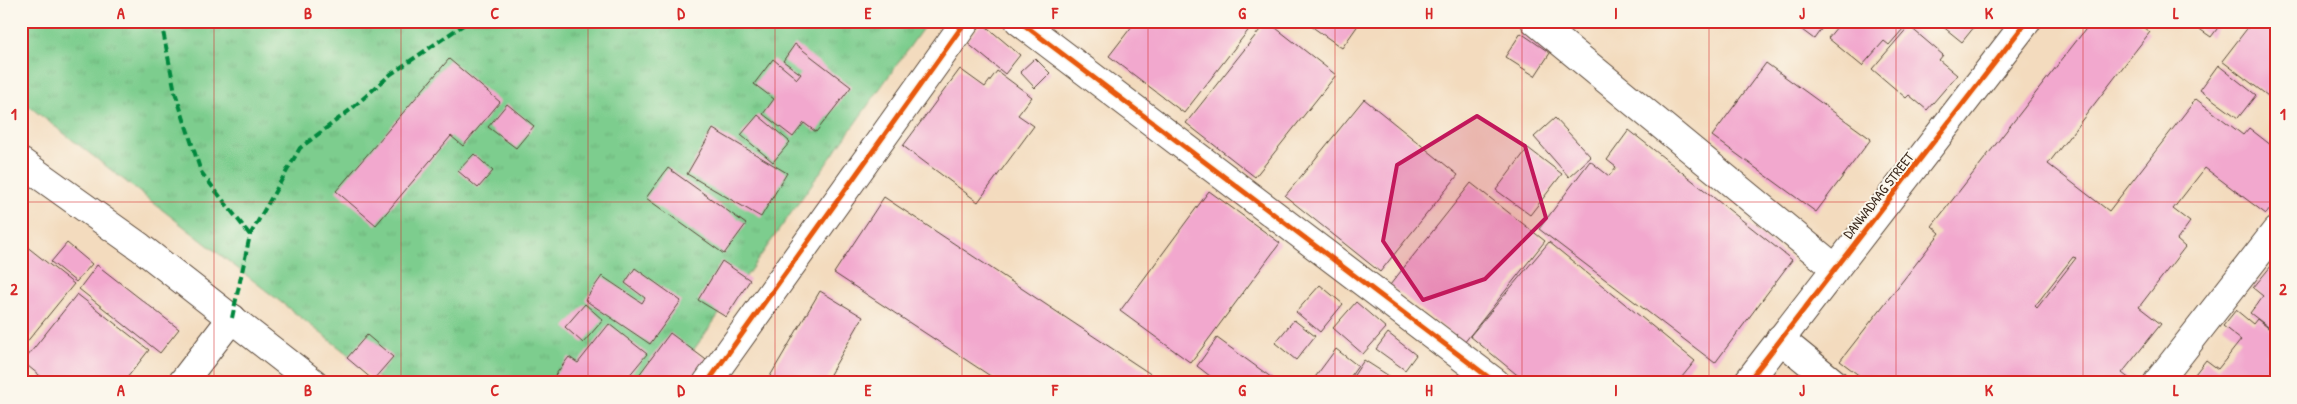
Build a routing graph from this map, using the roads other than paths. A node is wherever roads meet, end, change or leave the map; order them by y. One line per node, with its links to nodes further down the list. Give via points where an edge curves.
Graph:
1 (966, 21): 12 (street)
2 (1019, 21): 13 (street)
3 (1535, 21): 7 (street)
4 (2027, 21): 7 (street, DANWADAAG STREET)
5 (21, 162): 8 (street)
6 (2276, 231): 16 (street)
7 (1835, 268): 9 (street, DANWADAAG STREET)
8 (232, 318): 10 (street); 11 (street)
9 (1780, 339): 14 (street, DANWADAAG STREET); 15 (street)
10 (182, 383)
11 (314, 383)
12 (708, 383)
13 (1496, 383)
14 (1746, 383)
15 (1834, 383)
16 (2157, 383)

